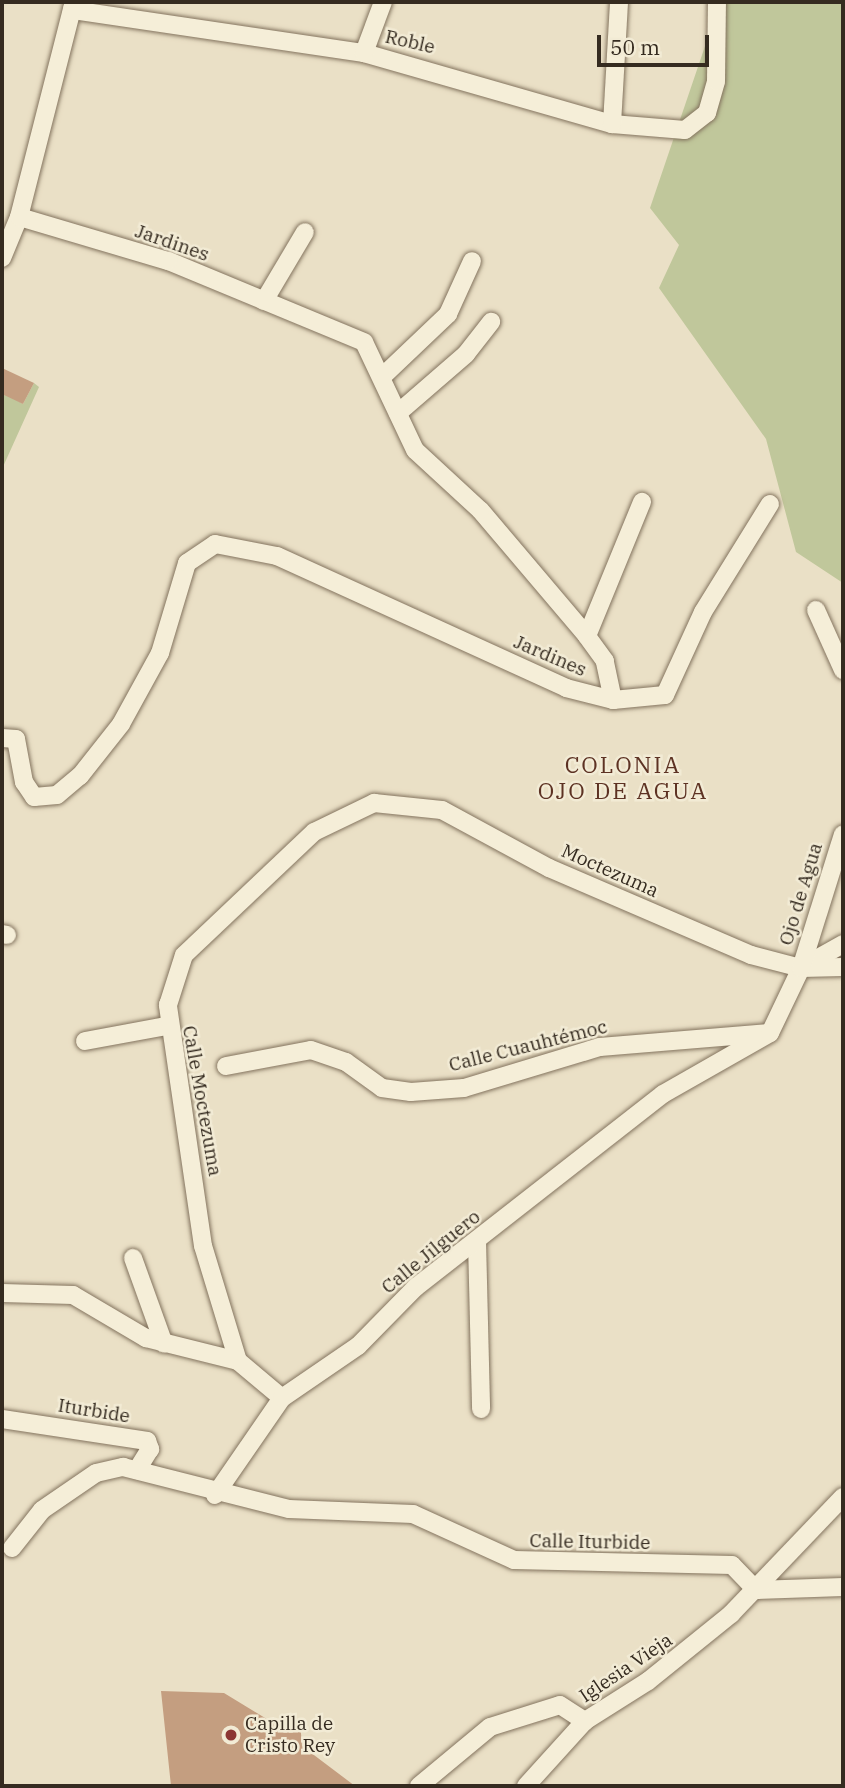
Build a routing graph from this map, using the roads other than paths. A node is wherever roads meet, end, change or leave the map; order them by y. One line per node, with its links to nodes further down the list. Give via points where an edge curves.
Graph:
1 (383, 2): 5 (street)
2 (619, 2): 6 (street)
3 (717, 2): 6 (street, Roble, via 716,81 699,124 685,130)
4 (73, 6): 5 (street, Roble); 7 (street)
5 (364, 53): 6 (street, Roble)
6 (612, 124)
7 (19, 216): 9 (street); 11 (street, Jardines, via 168,261)
8 (305, 232): 11 (street)
9 (2, 258)
10 (471, 261): 13 (street, via 447,314)
11 (264, 301): 13 (street, Jardines, via 351,333 370,350)
12 (491, 322): 14 (street)
13 (383, 376): 14 (street, Jardines)
14 (398, 413): 18 (street, Jardines, via 415,450 480,510)
15 (642, 502): 18 (street)
16 (770, 504): 20 (street, via 704,612 664,695)
17 (816, 610): 19 (street)
18 (587, 636): 20 (street, Jardines, via 605,661)
19 (843, 670)
20 (613, 700): 21 (street, Jardines, via 566,688 277,556 215,544 187,563 160,653 121,724 80,776 57,795 34,797 24,782 16,739)
21 (2, 738)
22 (406, 802): 26 (street, Moctezuma, via 442,810 652,914 751,955); 27 (street, Calle Moctezuma, via 374,803 314,832 202,936 173,979)
23 (843, 834): 26 (street, Ojo de Agua)
24 (843, 944): 26 (street)
25 (843, 967): 26 (street)
26 (801, 968): 28 (street)
27 (166, 1026): 29 (street); 35 (street, Calle Moctezuma, via 203,1246)
28 (770, 1033): 30 (street, Calle Cuauhtémoc, via 600,1047 464,1088 411,1092 382,1088 346,1062 311,1050); 31 (street, Calle Jilguero, via 663,1094)
29 (85, 1041)
30 (226, 1066)
31 (477, 1241): 36 (street, Calle Jilguero, via 416,1287 358,1346); 37 (street)
32 (133, 1258): 34 (street)
33 (2, 1293): 34 (street, via 62,1291)
34 (164, 1344): 35 (street)
35 (238, 1361): 36 (street)
36 (282, 1398): 40 (street)
37 (481, 1409)
38 (2, 1419): 39 (street, Iturbide, via 147,1441 150,1449)
39 (137, 1469): 40 (street); 42 (street, via 96,1473 42,1510)
40 (215, 1495): 44 (street, Calle Iturbide, via 308,1511 413,1514 514,1560 732,1565)
41 (843, 1497): 44 (street, Iglesia Vieja)
42 (12, 1548)
43 (843, 1587): 44 (street)
44 (756, 1590): 45 (street, Iglesia Vieja, via 688,1651)
45 (585, 1721): 46 (street, via 560,1705 490,1727); 47 (street, Iglesia Vieja)
46 (419, 1786)
47 (526, 1786)

